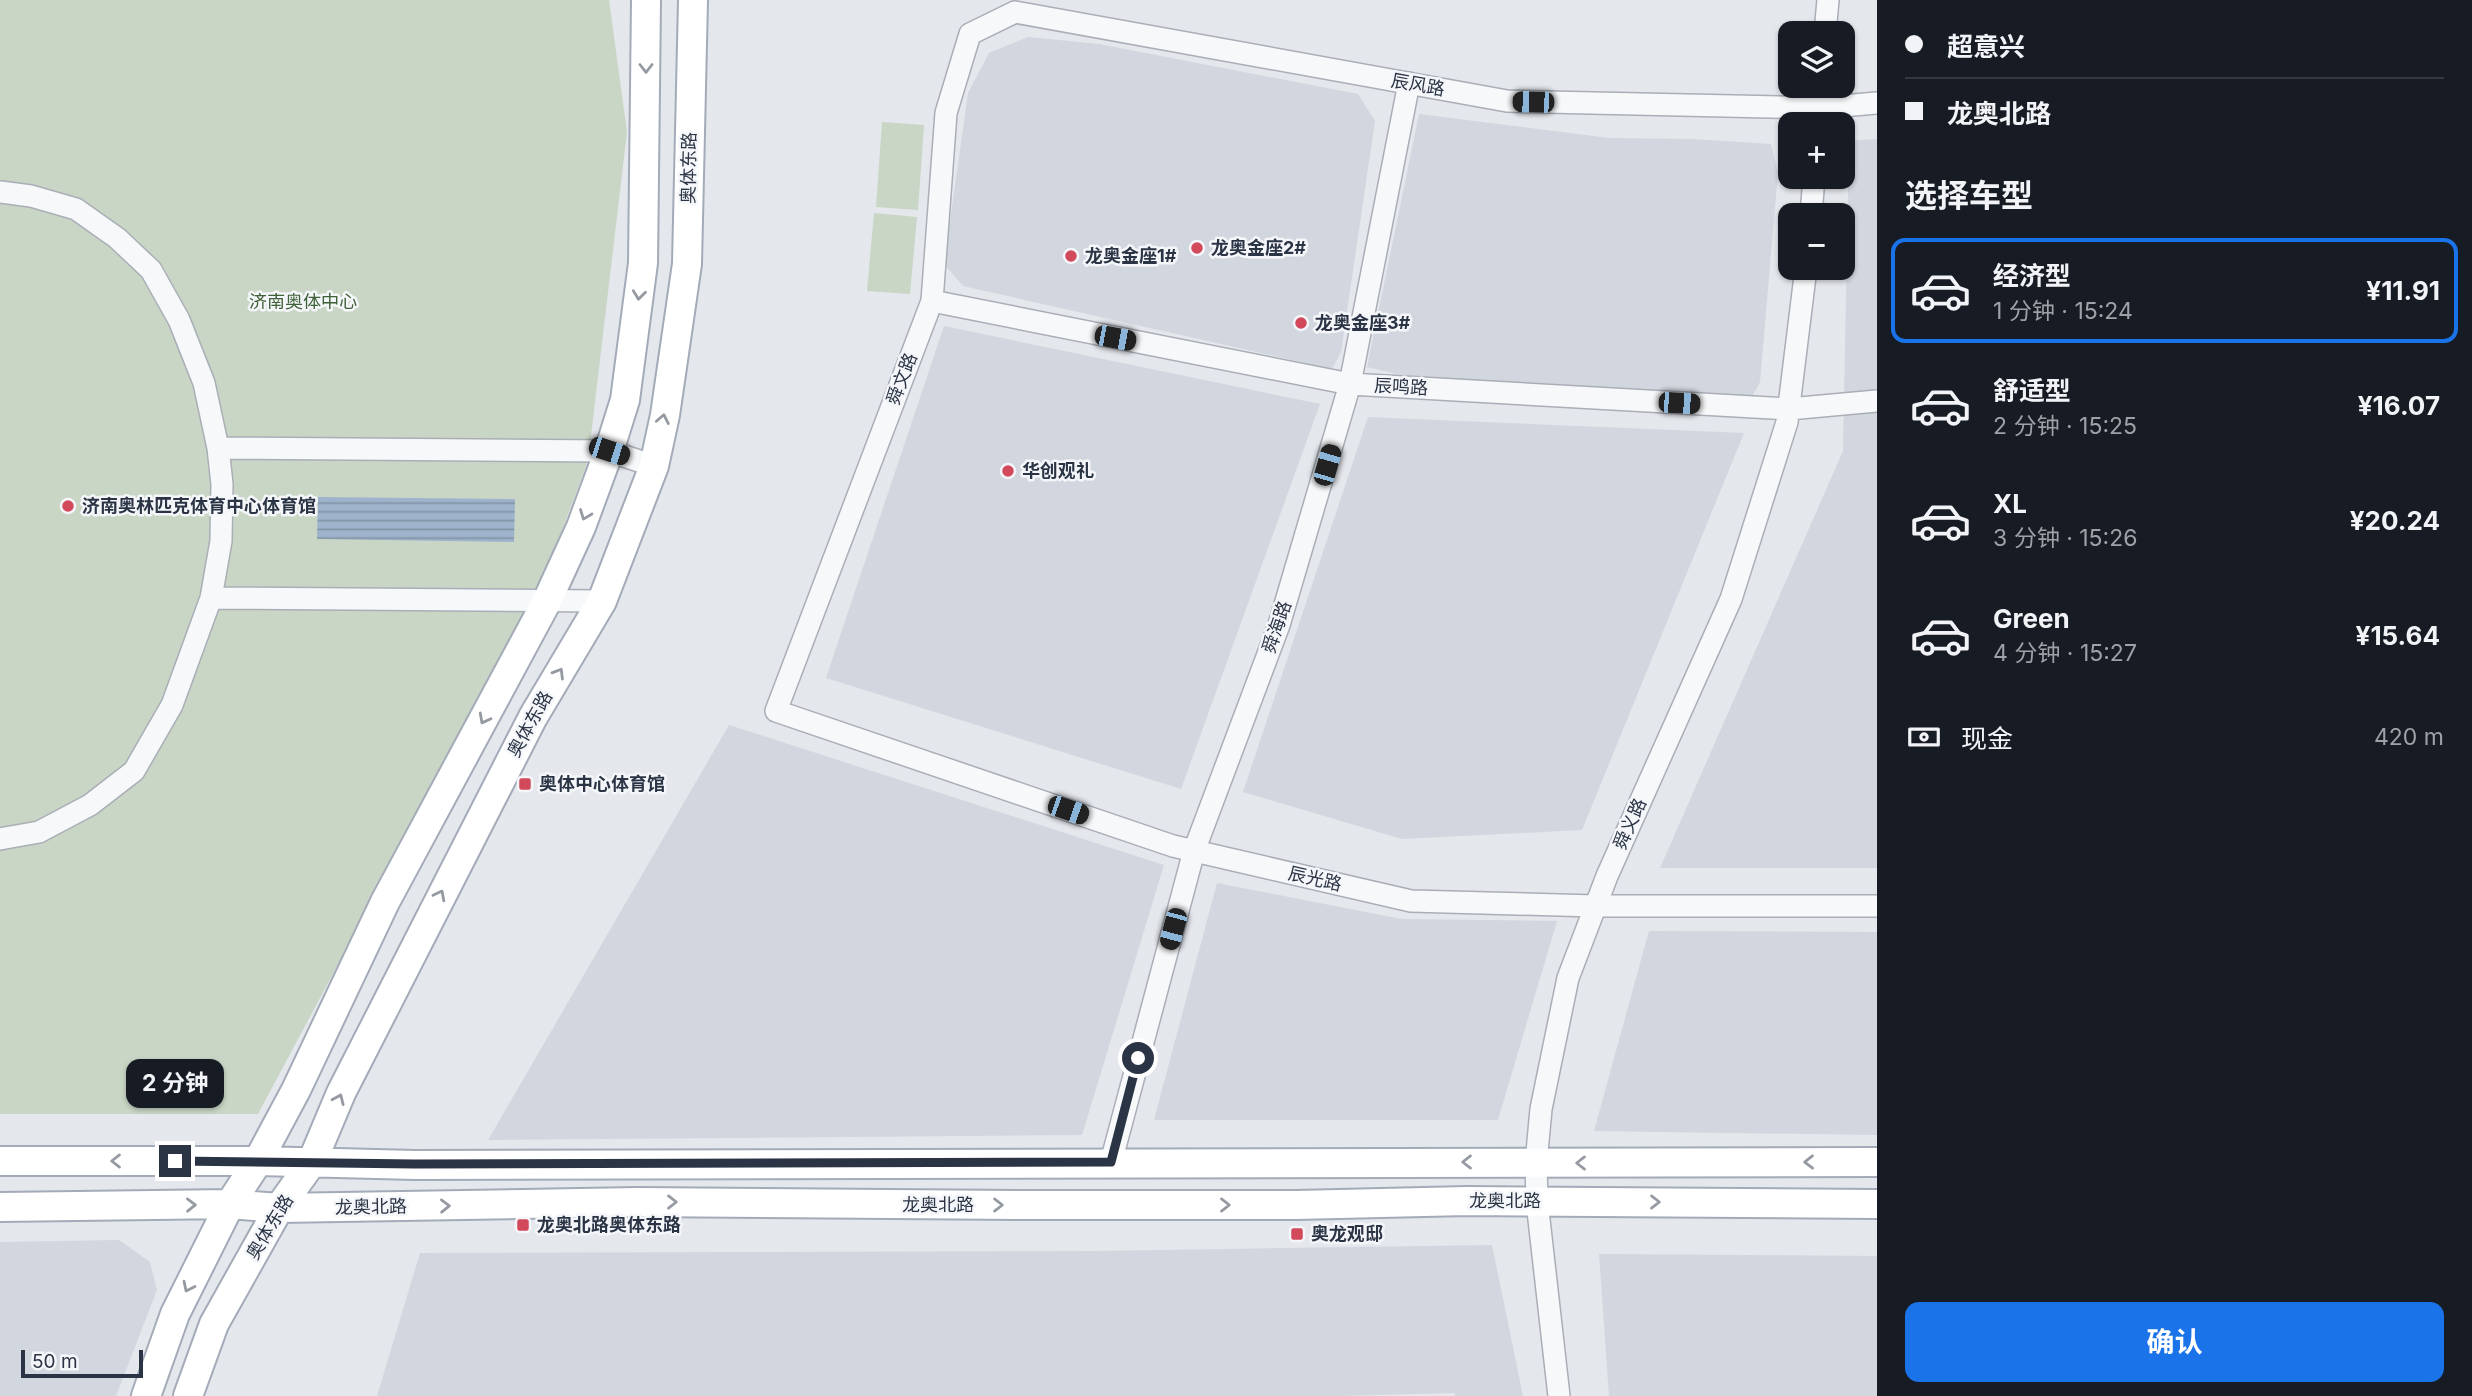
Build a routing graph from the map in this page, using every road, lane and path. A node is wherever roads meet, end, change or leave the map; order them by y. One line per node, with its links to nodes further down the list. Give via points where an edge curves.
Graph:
1 (646, 0): 17 (main road, one-way to 17, via 643,263 625,400)
2 (693, 0): 18 (main road, 奥体东路, one-way to 2, via 687,264)
3 (1828, 0): 4 (street)
4 (1826, 21)
5 (970, 34): 6 (street, 辰风路, via 1015,12); 12 (street, 舜文路, via 946,113)
6 (1409, 83): 9 (street, 辰风路, via 1507,101); 13 (street, 舜海路)
7 (1877, 103): 8 (street, 辰风路)
8 (1837, 112)
9 (1778, 114)
10 (0, 192): 16 (street, via 76,209 151,270 179,320 204,383)
11 (1805, 280): 15 (street, 舜义路)
12 (932, 301): 13 (street, 辰鸣路); 22 (street, 舜文路)
13 (1350, 384): 15 (street, 辰鸣路); 24 (street, 舜海路, via 1279,625)
14 (1877, 401): 15 (street, 辰鸣路)
15 (1789, 409): 25 (street, 舜义路, via 1731,599)
16 (218, 448): 17 (street); 19 (street, via 221,541)
17 (609, 451): 18 (street); 20 (main road, one-way to 20)
18 (654, 466): 21 (main road, 奥体东路)
19 (211, 598): 20 (street); 23 (street, via 172,705 134,771 90,805 39,832)
20 (547, 601): 21 (street); 28 (main road, one-way to 28, via 386,902)
21 (602, 601): 29 (main road, 奥体东路, one-way to 21, via 347,1081 504,772)
22 (776, 711): 24 (street, 辰光路)
23 (0, 839)
24 (1194, 851): 25 (street, 辰光路, via 1411,901); 30 (street, 舜海路)
25 (1595, 906): 26 (street, 辰光路); 32 (street, 舜义路, via 1568,978 1541,1109)
26 (1877, 906)
27 (0, 1161): 28 (main road, one-way to 27)
28 (258, 1161): 29 (main road); 34 (main road)
29 (312, 1161): 30 (main road); 37 (main road, 奥体东路)
30 (1111, 1162): 32 (main road, one-way to 30)
31 (1877, 1162): 32 (main road, one-way to 32)
32 (1536, 1163): 33 (street, 舜义路)
33 (1537, 1202): 35 (main road, 龙奥北路, one-way to 35); 37 (main road, 龙奥北路, one-way to 33, via 637,1202); 40 (street, 舜义路)
34 (230, 1204): 36 (main road, 龙奥北路, one-way to 34); 37 (main road, 龙奥北路); 38 (main road, one-way to 38, via 175,1314)
35 (1877, 1204)
36 (0, 1208)
37 (279, 1208): 39 (main road, 奥体东路, via 214,1324)
38 (146, 1396)
39 (188, 1396)
40 (1559, 1396)

